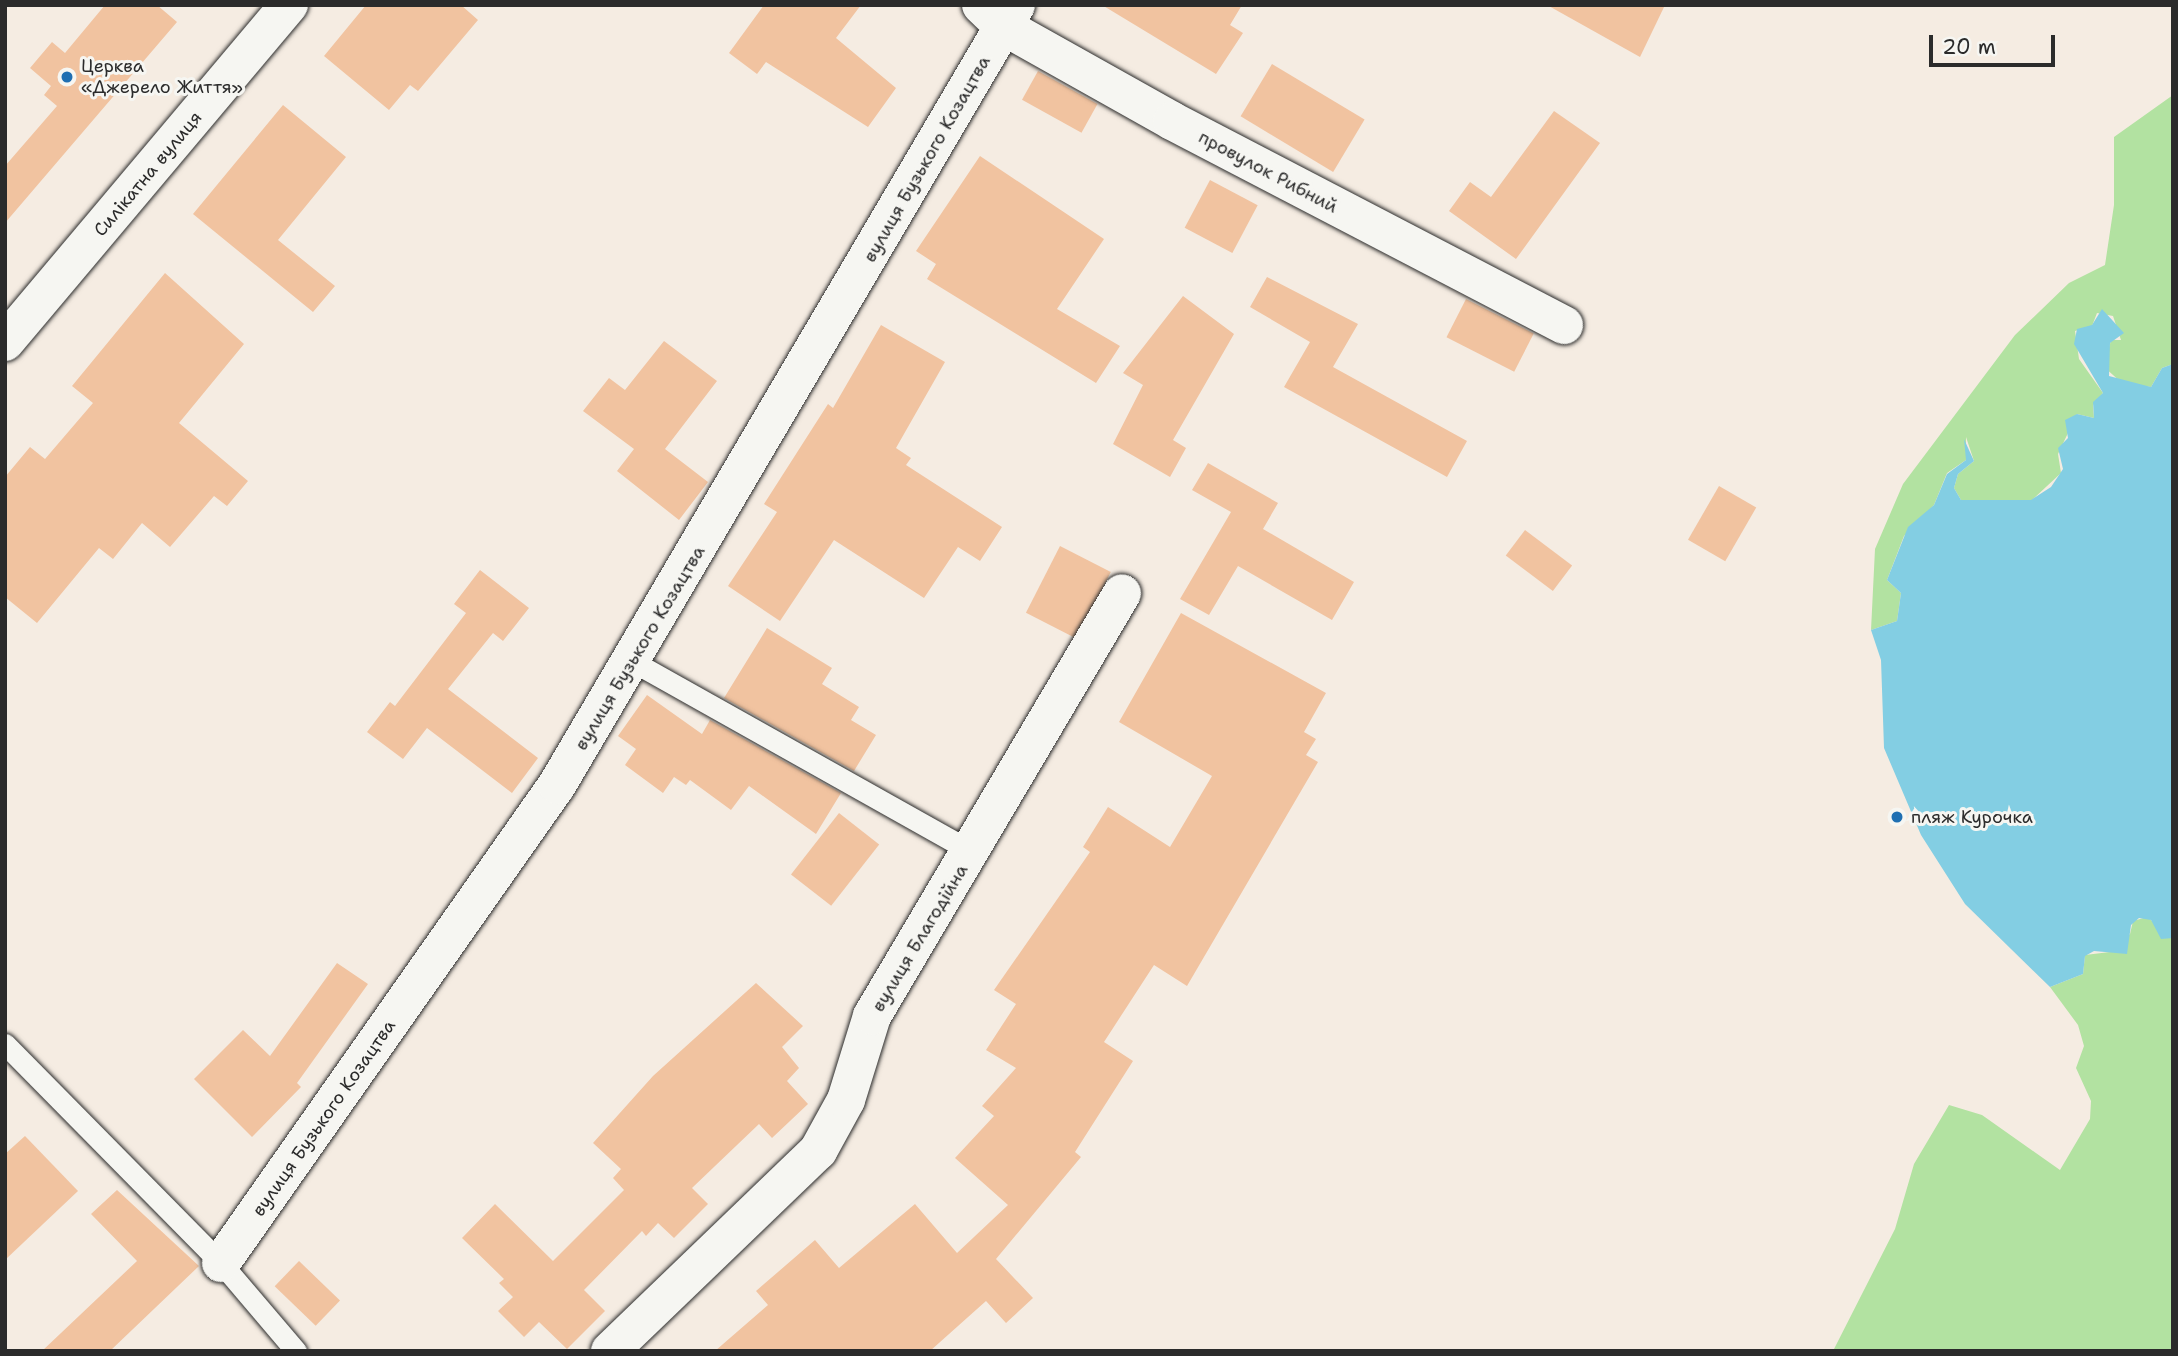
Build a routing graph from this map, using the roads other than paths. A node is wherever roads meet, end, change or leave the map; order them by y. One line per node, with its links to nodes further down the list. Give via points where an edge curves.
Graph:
1 (289, 5): 4 (street, Силікатна вулиця)
2 (1000, 12): 3 (street, провулок Рибний); 6 (street, вулиця Бузького Козацтва)
3 (1564, 325)
4 (5, 342)
5 (1122, 593): 7 (street, вулиця Благодійна)
6 (632, 661): 7 (lane); 9 (street, вулиця Бузького Козацтва, via 557,785)
7 (972, 852): 11 (street, вулиця Благодійна, via 872,1016 846,1100 818,1151)
8 (5, 1044): 9 (lane)
9 (221, 1263): 10 (lane)
10 (296, 1351)
11 (610, 1351)

